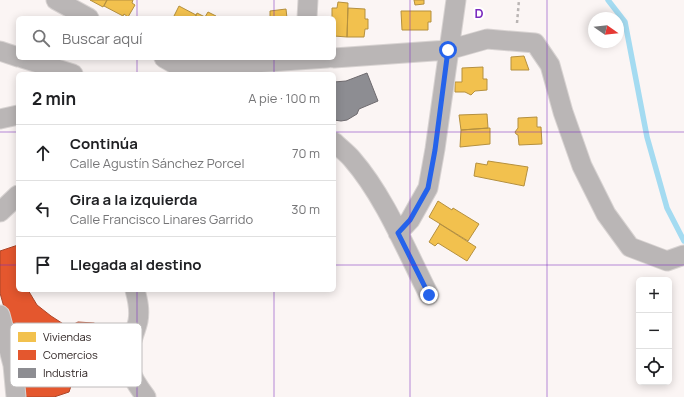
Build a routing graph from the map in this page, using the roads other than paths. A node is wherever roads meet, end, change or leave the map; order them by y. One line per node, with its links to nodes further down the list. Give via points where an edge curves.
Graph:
1 (56, 0): 4 (street)
2 (308, 0): 5 (street)
3 (456, 0): 6 (street)
4 (85, 16)
5 (307, 16)
6 (448, 50): 9 (street); 20 (street, via 428,188 410,220); 21 (street, via 487,39 535,43 550,65 582,166 606,214 630,247)
7 (0, 51): 8 (street)
8 (16, 56)
9 (336, 58)
10 (28, 60): 14 (street)
11 (168, 60): 13 (street)
12 (297, 60): 13 (street)
13 (187, 71)
14 (66, 72)
15 (16, 115): 16 (street)
16 (0, 119)
17 (336, 144): 20 (street, via 352,158 374,188)
18 (16, 196): 19 (street)
19 (0, 212)
20 (398, 233): 23 (street)
21 (675, 258)
22 (136, 292): 25 (street, via 139,305)
23 (429, 295)
24 (0, 315): 26 (street)
25 (137, 323)
26 (10, 353)
27 (15, 387): 29 (street)
28 (138, 387): 30 (street)
29 (16, 397)
30 (146, 397)

